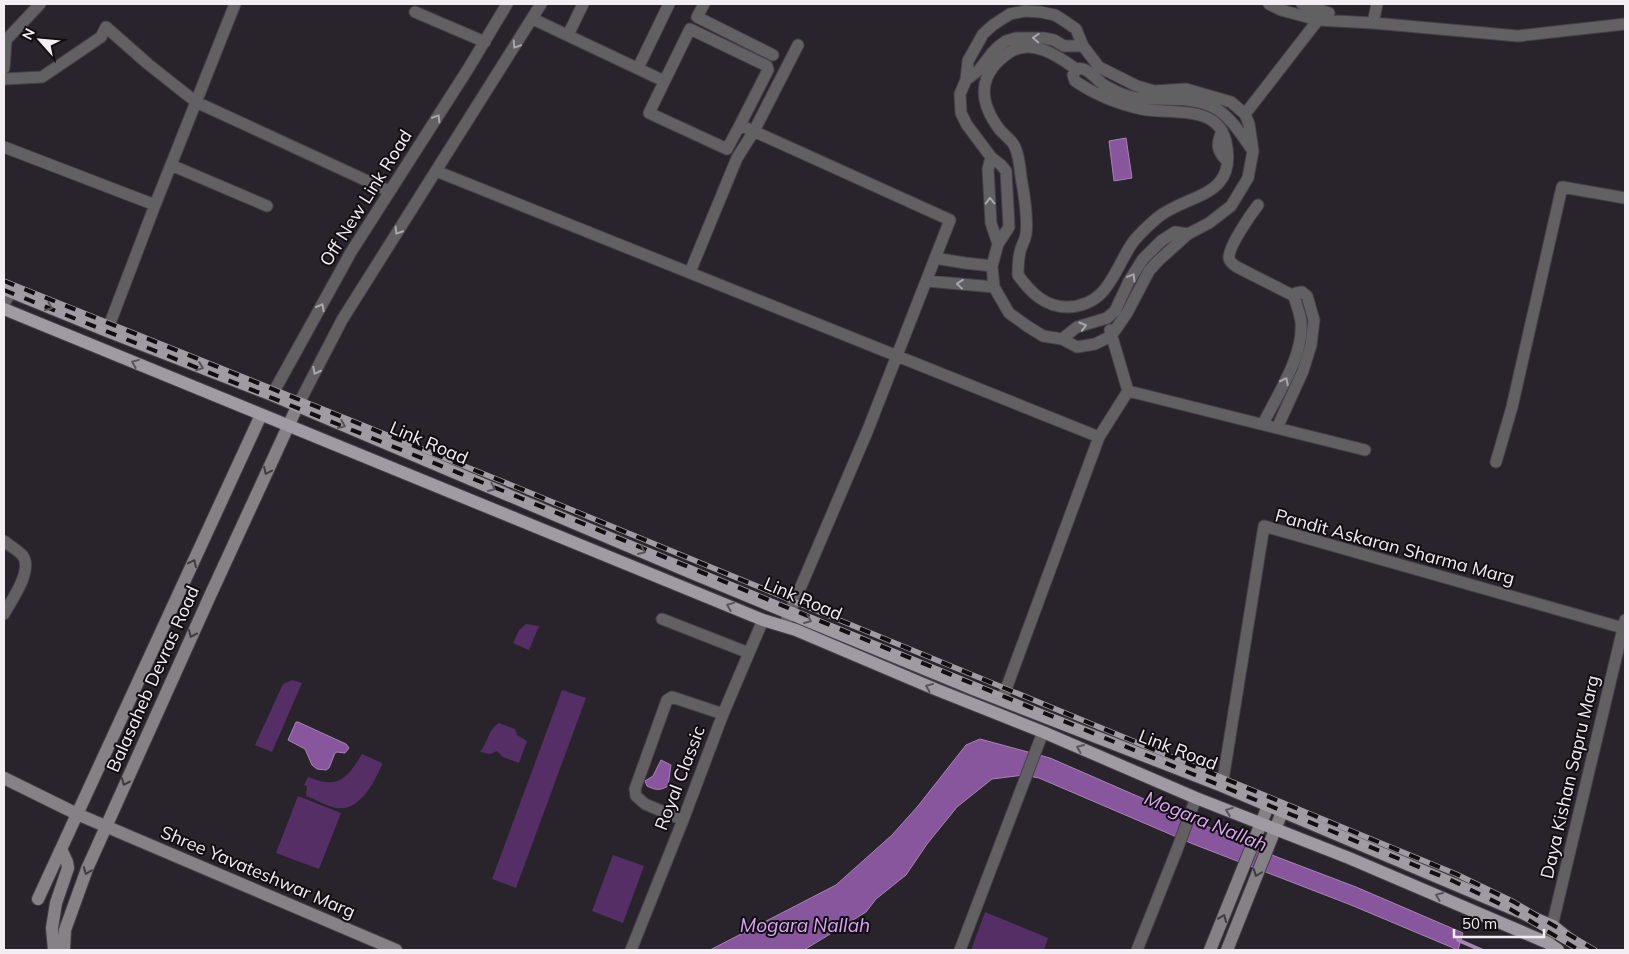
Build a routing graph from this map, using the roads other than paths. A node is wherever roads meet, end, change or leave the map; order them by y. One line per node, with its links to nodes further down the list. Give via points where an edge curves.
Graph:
1 (40, 4): 19 (street)
2 (235, 4): 30 (street)
3 (507, 4): 20 (street, Off New Link Road)
4 (541, 4): 14 (street)
5 (583, 4): 18 (street)
6 (669, 4): 25 (street)
7 (704, 4): 13 (street)
8 (1269, 4): 12 (street, via 1282,10)
9 (1302, 4): 12 (street)
10 (1377, 4): 15 (street)
11 (415, 12): 20 (street)
12 (1327, 14): 15 (street); 31 (street)
13 (697, 17): 17 (street); 23 (street)
14 (533, 18): 18 (street); 38 (street, one-way to 38)
15 (1374, 23): 16 (street, via 1518,36)
16 (1625, 24)
17 (690, 29): 29 (street); 32 (street, via 767,66 768,70)
18 (568, 35): 25 (street)
19 (5, 39): 24 (street)
20 (485, 42): 39 (street, Off New Link Road, one-way to 20)
21 (798, 45): 33 (street)
22 (1083, 46): 28 (street, one-way to 28, via 1064,46 1044,38 1016,38 999,46); 28 (street, via 1076,29 1055,15 1025,11 1010,14 993,24 979,41 968,61); 31 (street, via 1099,67 1137,86 1154,91 1186,89 1199,92 1231,102)
23 (773, 55)
24 (4, 68)
25 (638, 68): 29 (street)
26 (1076, 69): 26 (street, via 1053,54 1026,47 1016,49 995,65 983,91 988,112 1015,145 1018,157 1026,233 1020,251 1018,275 1042,301 1058,307 1074,307 1100,295 1133,242 1168,210 1210,190 1218,183 1227,161 1218,149 1220,126 1198,114 1141,109 1095,93 1075,81); 35 (street, via 1086,70 1103,84 1127,96 1182,99 1216,108 1232,121)
27 (4, 79): 30 (street, via 42,77 101,37 106,27)
28 (966, 80): 36 (street, via 960,94 961,113)
29 (664, 81): 32 (street, via 648,113 727,149)
30 (196, 102): 37 (street); 39 (street)
31 (1245, 114): 35 (street)
32 (740, 125): 33 (street)
33 (754, 130): 46 (street, via 950,220); 48 (street, via 737,158)
34 (4, 146): 41 (street)
35 (1253, 151): 44 (street, via 1248,178 1231,206)
36 (991, 157): 45 (street, one-way to 36, via 991,223 988,169); 45 (street, via 1006,171 1008,194 1009,227)
37 (171, 166): 41 (street); 43 (street)
38 (436, 171): 48 (street); 62 (street, one-way to 62, via 342,320)
39 (389, 191): 61 (street, Off New Link Road, one-way to 39, via 351,252)
40 (1625, 198): 69 (street, via 1562,187 1512,407)
41 (155, 205): 56 (street)
42 (1258, 205): 52 (street, via 1246,220 1229,258 1237,267)
43 (267, 206)
44 (1188, 234): 55 (street, one-way to 44, via 1115,311 1143,259 1175,232); 57 (street, via 1150,271)
45 (998, 244): 47 (street)
46 (935, 258): 47 (street); 49 (street)
47 (992, 266): 50 (street)
48 (690, 272): 59 (street)
49 (926, 280): 50 (street, one-way to 49); 59 (street)
50 (994, 287): 58 (street, via 1009,313 1043,336)
51 (7, 290): 53 (street); 56 (main road, Link Road, one-way to 56)
52 (1294, 296): 64 (street, one-way to 52, via 1292,367 1299,345 1301,323); 66 (street, via 1299,292 1307,296 1314,320 1311,345)
53 (4, 304)
54 (4, 309): 63 (main road, Link Road, one-way to 54)
55 (1107, 318): 57 (street); 58 (street, one-way to 55, via 1077,327)
56 (107, 331): 61 (main road, Link Road, one-way to 61)
57 (1111, 336): 58 (street, via 1095,344 1077,347); 60 (street)
58 (1062, 339)
59 (897, 355): 67 (street); 71 (street)
60 (1128, 391): 64 (street); 67 (street)
61 (272, 395): 62 (main road, Link Road); 63 (main road, Off New Link Road)
62 (297, 406): 65 (main road, Balasaheb Devras Road); 71 (main road, Link Road, one-way to 71)
63 (261, 415): 65 (main road, Link Road); 86 (main road, Balasaheb Devras Road, one-way to 63)
64 (1262, 424): 66 (street)
65 (288, 426): 74 (main road, Link Road, one-way to 65); 89 (main road, Balasaheb Devras Road, one-way to 89)
66 (1278, 428): 68 (street)
67 (1099, 437): 78 (street)
68 (1365, 450)
69 (1496, 462)
70 (4, 542): 72 (street, via 24,557 26,566 21,584)
71 (790, 613): 76 (street); 78 (main road, Link Road, one-way to 78)
72 (4, 614)
73 (662, 619): 77 (street)
74 (763, 620): 76 (main road, Link Road); 77 (street, Royal Classic)
75 (1624, 624): 82 (street, Pandit Askaran Sharma Marg, via 1264,526); 93 (street, Daya Kishan Sapru Marg)
76 (784, 626): 80 (main road, Link Road, one-way to 76)
77 (749, 653): 79 (street, Royal Classic)
78 (1002, 700): 82 (main road, Link Road)
79 (723, 714): 87 (street, Royal Classic); 87 (street, via 672,697 667,700 635,789 636,796 645,804)
80 (1043, 732): 83 (main road, Link Road, one-way to 80); 99 (street)
81 (4, 778): 86 (main road, Shree Yavateshwar Marg)
82 (1222, 786): 84 (main road, Link Road)
83 (1196, 798): 88 (main road, Link Road, one-way to 83); 100 (street)
84 (1268, 806): 85 (main road, Link Road); 88 (main road)
85 (1282, 812): 90 (main road); 93 (main road, Link Road)
86 (77, 814): 89 (main road, Shree Yavateshwar Marg); 91 (main road, Balasaheb Devras Road)
87 (683, 820): 98 (street, Royal Classic)
88 (1261, 823): 90 (main road, Link Road); 101 (main road, one-way to 88)
89 (106, 826): 96 (main road, Balasaheb Devras Road, one-way to 96, via 67,923); 97 (main road, Shree Yavateshwar Marg)
90 (1275, 828): 94 (main road, Link Road, one-way to 90); 102 (main road, one-way to 102)
91 (60, 850): 92 (main road, Balasaheb Devras Road); 95 (main road, via 68,868 56,903 52,928)
92 (38, 899)
93 (1552, 926): 94 (street, Daya Kishan Sapru Marg); 103 (main road, Link Road)
94 (1553, 947)
95 (54, 950)
96 (64, 950)
97 (396, 950)
98 (631, 950)
99 (960, 950)
100 (1137, 950)
101 (1210, 950)
102 (1227, 950)
103 (1583, 950)

